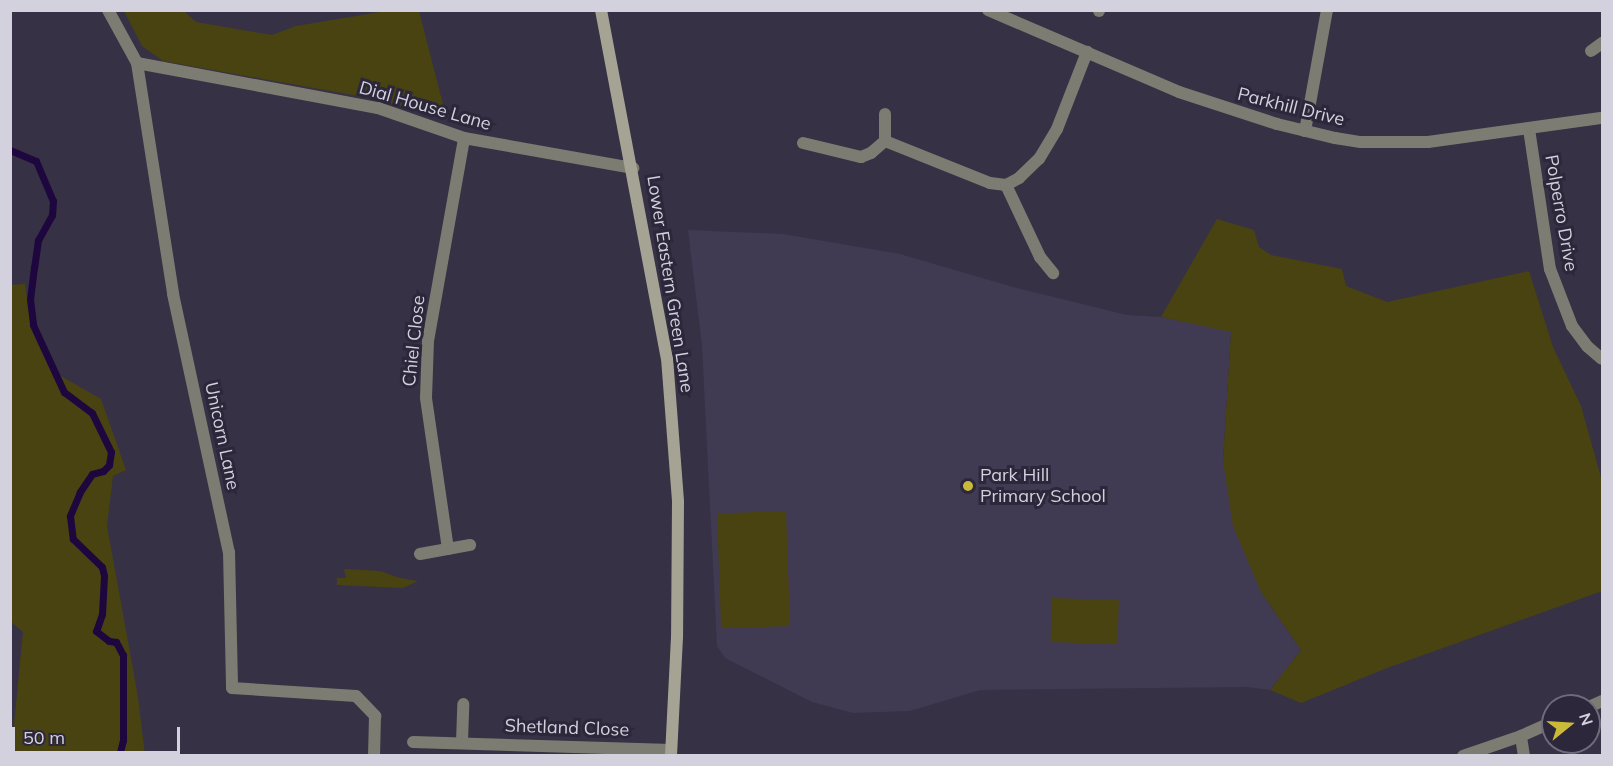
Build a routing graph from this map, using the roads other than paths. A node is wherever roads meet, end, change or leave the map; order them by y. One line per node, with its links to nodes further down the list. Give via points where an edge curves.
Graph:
1 (108, 10): 8 (street, Unicorn Lane)
2 (601, 10): 16 (street, Lower Eastern Green Lane)
3 (988, 10): 7 (street, Parkhill Drive)
4 (1328, 10): 12 (street)
5 (1602, 43): 6 (street)
6 (1591, 51)
7 (1087, 52): 12 (street, Parkhill Drive, via 1179,92); 17 (street, via 1057,129 1039,159 1019,178)
8 (137, 63): 13 (street, Dial House Lane, via 378,108); 29 (street, Unicorn Lane, via 173,294 229,552 232,688 356,696 375,716)
9 (885, 114): 14 (street)
10 (1602, 118): 11 (street, Parkhill Drive)
11 (1529, 129): 12 (street, Parkhill Drive, via 1398,143 1361,142); 19 (street, Polperro Drive, via 1550,269 1572,326)
12 (1305, 131)
13 (464, 138): 16 (street, Dial House Lane); 21 (street, Chiel Close, via 428,341 426,398)
14 (885, 141): 15 (street, via 861,157); 17 (street, via 990,183)
15 (803, 143)
16 (633, 168): 28 (street, Lower Eastern Green Lane, via 667,358 678,502)
17 (1006, 184): 18 (street, via 1040,257)
18 (1053, 273)
19 (1602, 359)
20 (470, 545): 21 (street)
21 (448, 549): 22 (street)
22 (420, 554)
23 (463, 704): 27 (street)
24 (1541, 727): 25 (street)
25 (1521, 736): 30 (street); 31 (street)
26 (413, 742): 27 (street, Shetland Close)
27 (462, 742): 28 (street, Shetland Close)
28 (671, 753)
29 (374, 756)
30 (1463, 756)
31 (1524, 756)

